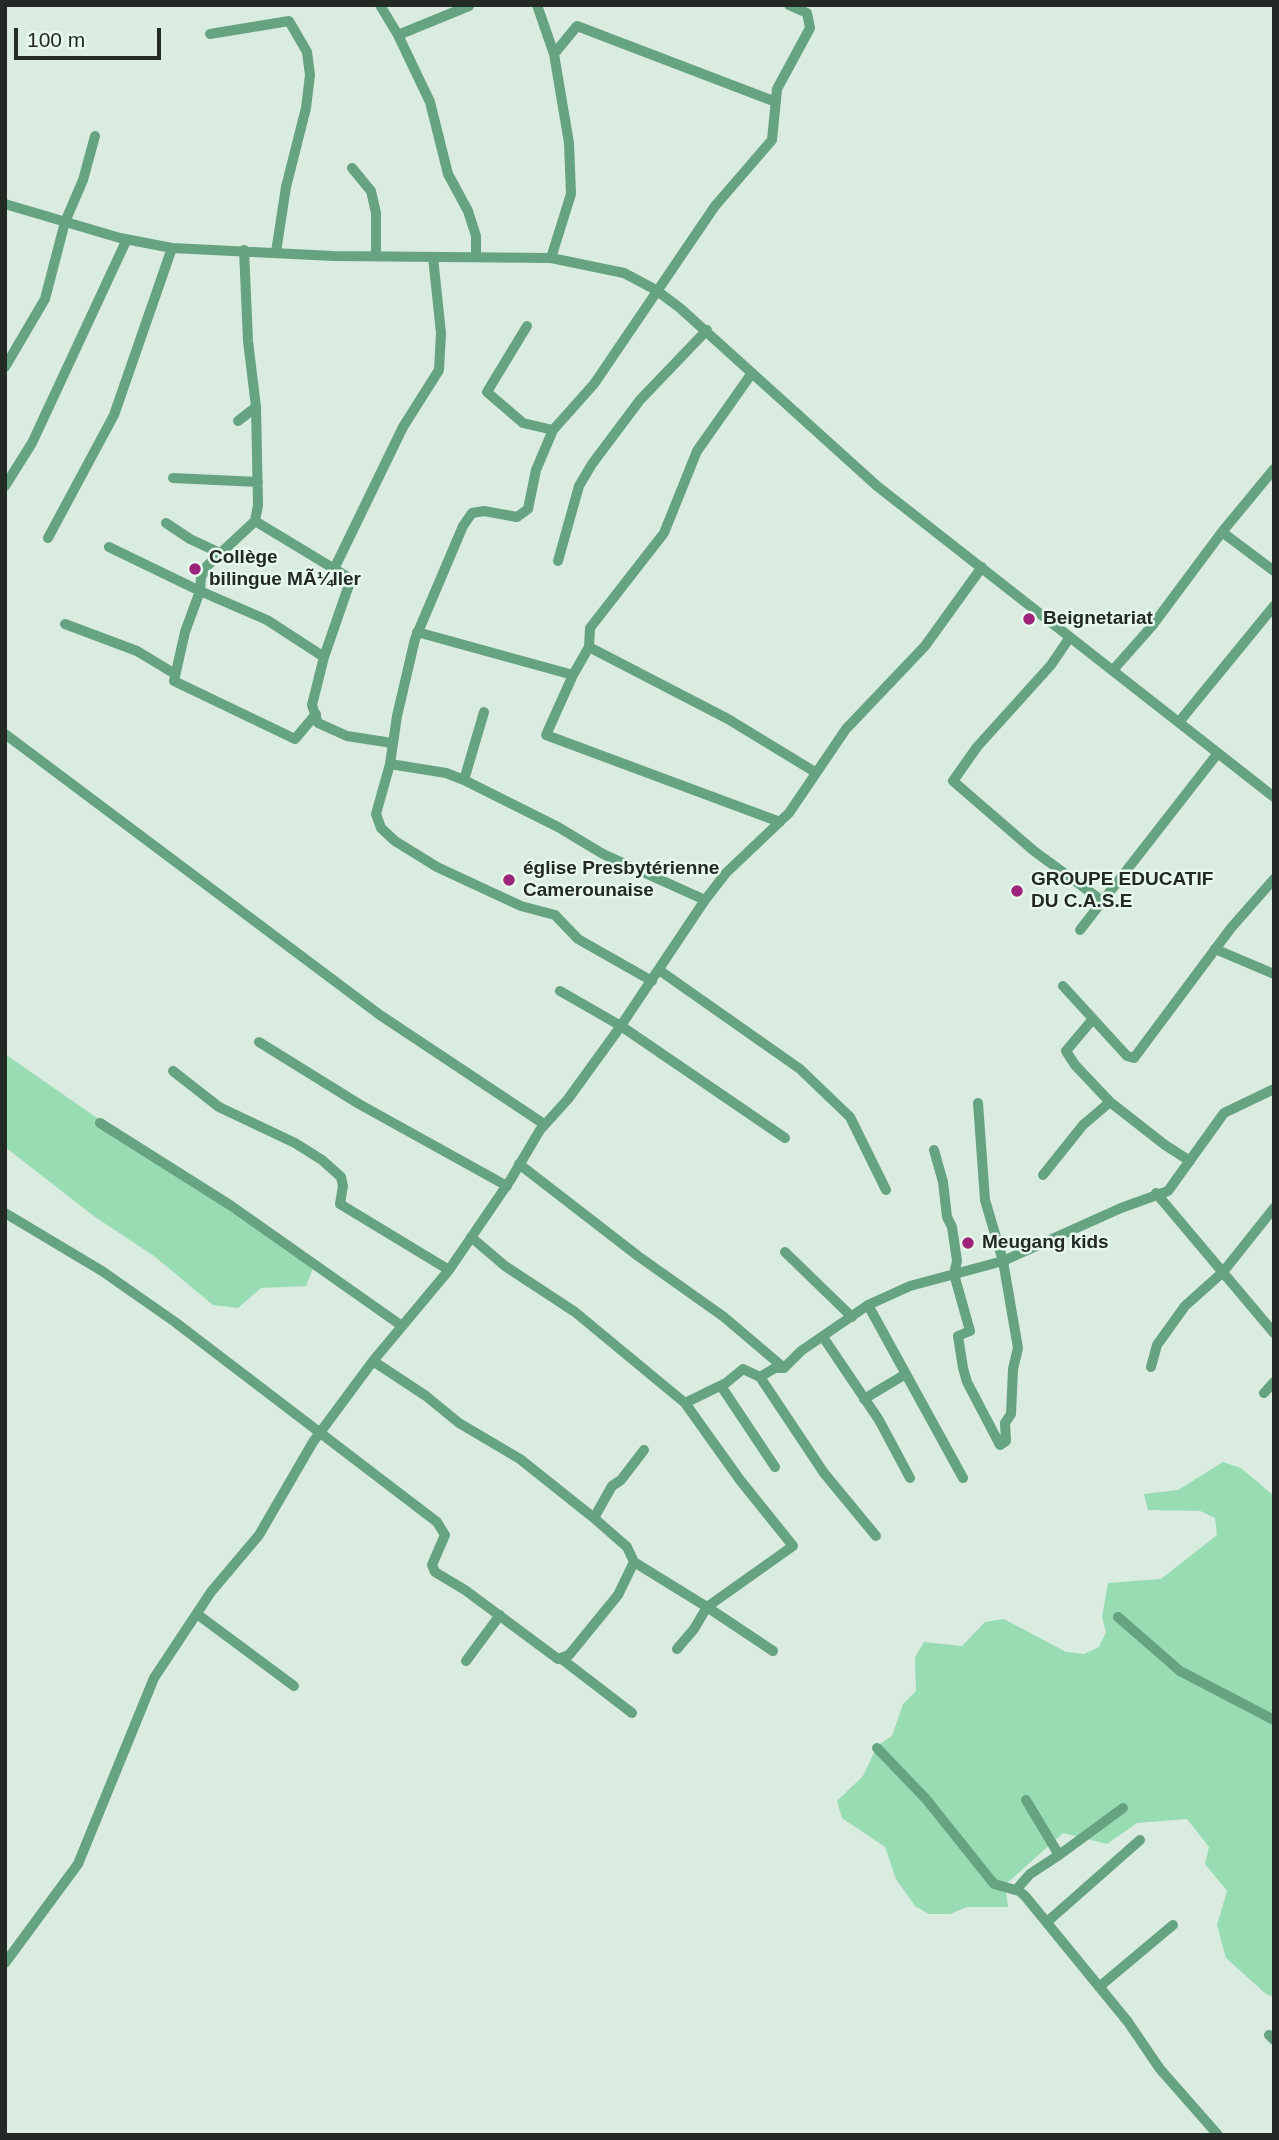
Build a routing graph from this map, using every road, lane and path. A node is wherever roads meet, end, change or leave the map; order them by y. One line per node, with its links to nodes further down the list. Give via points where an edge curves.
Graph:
1 (380, 5): 8 (street)
2 (537, 5): 9 (street)
3 (789, 5): 6 (street)
4 (817, 5): 6 (street)
5 (468, 6): 8 (street)
6 (807, 13): 10 (street, via 810,28 777,89)
7 (210, 34): 18 (street, via 289,21 307,52 306,108)
8 (398, 34): 21 (street, via 436,118 448,174 476,236)
9 (554, 54): 10 (street, via 577,26); 22 (street, via 569,143 571,194)
10 (776, 102): 23 (street, via 772,140 715,206)
11 (95, 136): 14 (street)
12 (352, 168): 19 (street, via 371,191)
13 (5, 204): 14 (street)
14 (65, 222): 15 (street); 26 (street, via 45,299)
15 (127, 239): 16 (street); 34 (street, via 32,443)
16 (172, 248): 17 (street); 38 (street, via 114,415)
17 (244, 250): 18 (street); 28 (street)
18 (276, 252): 19 (street)
19 (376, 256): 20 (street)
20 (433, 257): 21 (street); 42 (street, via 441,333 439,370 403,427)
21 (476, 257): 22 (street)
22 (551, 258): 23 (street, via 607,267)
23 (656, 290): 25 (street); 30 (street, via 594,384)
24 (527, 326): 30 (street, via 487,392 523,422)
25 (707, 330): 27 (street); 41 (street, via 667,369 592,464 579,486)
26 (5, 367)
27 (752, 373): 43 (street, via 877,486); 50 (street, via 697,451 664,533 590,628)
28 (256, 407): 29 (street); 33 (street)
29 (238, 421)
30 (553, 430): 48 (street, via 536,470 528,509 517,517 472,513)
31 (1274, 469): 37 (street)
32 (173, 478): 33 (street)
33 (258, 482): 35 (street)
34 (5, 486)
35 (255, 521): 40 (street); 42 (street)
36 (166, 523): 40 (street)
37 (1222, 533): 44 (street); 52 (street)
38 (48, 538)
39 (109, 547): 45 (street)
40 (220, 553): 45 (street, via 206,566)
41 (558, 561)
42 (335, 567): 51 (street, via 351,579)
43 (982, 567): 49 (street); 62 (street, via 925,646 846,729)
44 (1274, 571)
45 (200, 591): 51 (street, via 267,620); 53 (street)
46 (1274, 606): 57 (street)
47 (65, 624): 53 (street, via 138,651)
48 (417, 632): 54 (street); 59 (street)
49 (1070, 636): 52 (street); 68 (street, via 953,781 1034,852)
50 (589, 647): 54 (street); 62 (street, via 729,719)
51 (324, 657): 56 (street, via 312,705)
52 (1113, 670): 57 (street)
53 (175, 674): 56 (street, via 174,681 295,739)
54 (573, 675): 65 (street, via 546,735)
55 (484, 712): 63 (street)
56 (316, 714): 59 (street, via 318,723 330,730)
57 (1179, 722): 60 (street)
58 (5, 734): 84 (street, via 380,1015)
59 (392, 743): 61 (street)
60 (1218, 753): 64 (street); 68 (street, via 1131,868)
61 (390, 764): 63 (street); 73 (street, via 376,814 381,828 395,841 437,867 522,906 555,915 578,939)
62 (815, 772): 65 (street)
63 (464, 780): 67 (street, via 603,854)
64 (1272, 792)
65 (780, 822): 67 (street, via 726,873)
66 (1274, 878): 70 (street)
67 (705, 900): 71 (street)
68 (1101, 900): 69 (street)
69 (1080, 930)
70 (1215, 949): 72 (street); 76 (street, via 1134,1058)
71 (659, 970): 73 (street); 91 (street, via 800,1069 850,1117)
72 (1274, 974)
73 (652, 981): 77 (street)
74 (1063, 986): 76 (street)
75 (560, 990): 77 (street)
76 (1093, 1019): 81 (street, via 1066,1051)
77 (621, 1026): 84 (street); 85 (street)
78 (259, 1042): 90 (street)
79 (173, 1071): 98 (street, via 219,1108 322,1160 341,1177 340,1204)
80 (1274, 1088): 87 (street, via 1224,1113)
81 (1110, 1102): 87 (street); 89 (street, via 1083,1125)
82 (978, 1103): 97 (street, via 985,1200)
83 (100, 1123): 103 (street, via 230,1205)
84 (544, 1124): 88 (street)
85 (785, 1138)
86 (934, 1150): 100 (street, via 952,1227 957,1261)
87 (1190, 1161): 92 (street, via 1168,1191)
88 (519, 1164): 90 (street); 108 (street, via 724,1317)
89 (1043, 1174)
90 (507, 1186): 95 (street)
91 (886, 1190)
92 (1156, 1193): 97 (street); 99 (street)
93 (1274, 1208): 99 (street)
94 (5, 1213): 116 (street, via 102,1271)
95 (471, 1237): 98 (street); 115 (street, via 505,1266 575,1312)
96 (785, 1252): 102 (street)
97 (1003, 1261): 100 (street); 100 (street, via 1018,1350 1006,1441 1000,1445 967,1382 958,1336 970,1331)
98 (449, 1270): 103 (street)
99 (1223, 1272): 104 (street); 107 (street, via 1185,1306 1157,1345)
100 (954, 1274): 101 (street, via 910,1286)
101 (868, 1306): 102 (street); 109 (street)
102 (852, 1317): 105 (street)
103 (402, 1326): 106 (street)
104 (1274, 1333)
105 (822, 1337): 108 (street); 114 (street)
106 (373, 1361): 116 (street); 121 (street, via 520,1460)
107 (1151, 1367)
108 (784, 1368): 110 (street)
109 (904, 1375): 114 (street); 120 (street)
110 (760, 1377): 112 (street, via 743,1369); 122 (street, via 824,1473)
111 (1274, 1381): 113 (street)
112 (721, 1386): 115 (street); 118 (street)
113 (1264, 1393)
114 (864, 1399): 119 (street)
115 (685, 1404): 124 (street, via 793,1546)
116 (321, 1431): 125 (street, via 259,1535); 126 (street, via 437,1522 445,1535 432,1565 435,1572)
117 (644, 1450): 121 (street, via 611,1486)
118 (775, 1467)
119 (910, 1478)
120 (963, 1478)
121 (594, 1518): 123 (street, via 627,1547)
122 (876, 1536)
123 (634, 1562): 124 (street); 130 (street, via 618,1595)
124 (707, 1607): 128 (street); 129 (street)
125 (197, 1614): 132 (street); 143 (street, via 154,1678 78,1864)
126 (500, 1615): 130 (street); 131 (street)
127 (1118, 1617): 134 (street, via 1180,1671)
128 (677, 1649)
129 (773, 1651)
130 (563, 1660): 133 (street)
131 (466, 1661)
132 (294, 1686)
133 (632, 1713)
134 (1274, 1720)
135 (877, 1748): 140 (street, via 926,1799 994,1884)
136 (1026, 1800): 139 (street)
137 (1123, 1808): 139 (street)
138 (1140, 1840): 141 (street)
139 (1059, 1855): 140 (street, via 1030,1874)
140 (1016, 1890): 141 (street)
141 (1046, 1922): 144 (street)
142 (1173, 1925): 144 (street)
143 (5, 1963)
144 (1099, 1987): 145 (street, via 1160,2069)
145 (1218, 2135)

